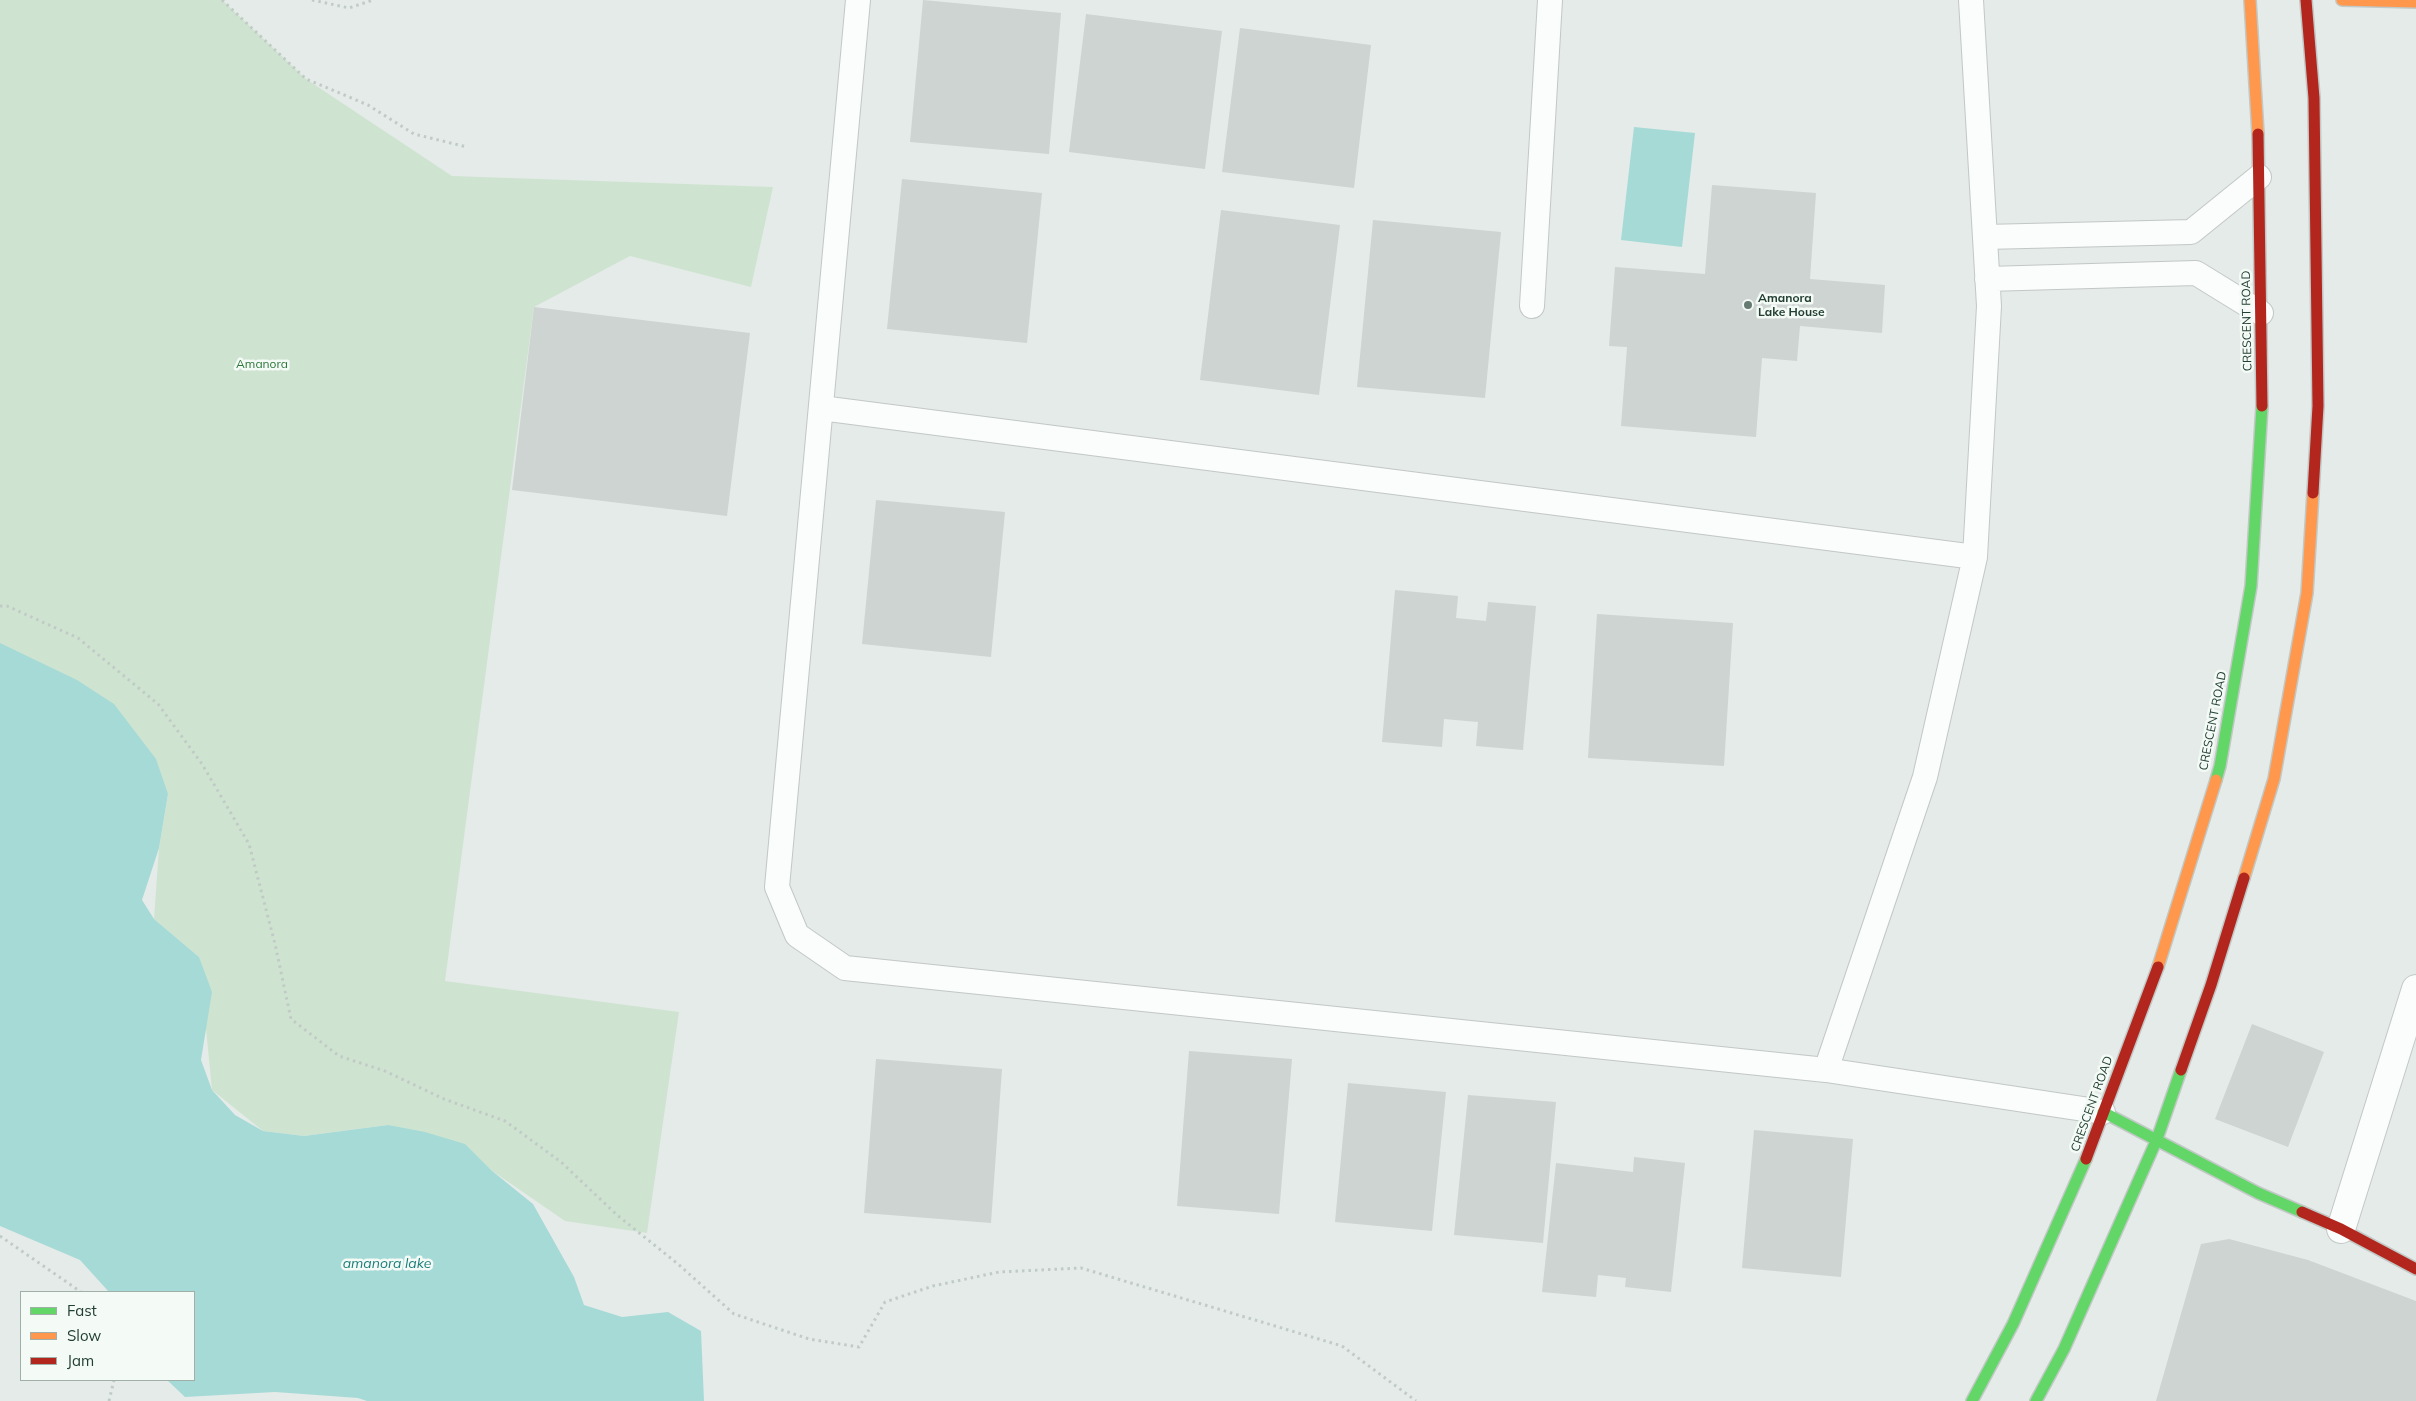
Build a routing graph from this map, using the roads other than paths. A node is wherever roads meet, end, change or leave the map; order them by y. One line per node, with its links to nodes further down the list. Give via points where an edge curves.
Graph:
1 (858, 0): 13 (lane)
2 (1550, 0): 11 (lane)
3 (1970, 0): 9 (lane)
4 (2250, 0): 8 (main road, CRESCENT ROAD, via 2258,101)
5 (2306, 0): 18 (main road, via 2314,98 2318,406 2307,594 2274,779 2211,985)
6 (2342, 0): 7 (main road)
7 (2416, 2)
8 (2259, 177): 9 (lane, via 2191,232); 12 (main road, CRESCENT ROAD)
9 (1985, 237): 10 (lane)
10 (1987, 279): 12 (lane, via 2196,273); 14 (lane, via 1989,306)
11 (1532, 306)
12 (2261, 313): 17 (main road, CRESCENT ROAD, via 2262,405 2252,586 2220,766 2158,966)
13 (821, 408): 14 (lane); 16 (lane, via 777,887 797,935 845,968)
14 (1975, 557): 16 (lane, via 1925,777)
15 (2416, 989): 19 (street)
16 (1826, 1070): 17 (lane)
17 (2103, 1112): 18 (main road); 21 (main road, CRESCENT ROAD, via 2083,1167 2014,1324)
18 (2157, 1139): 19 (main road, via 2258,1193); 22 (main road, via 2064,1349)
19 (2341, 1229): 20 (main road)
20 (2416, 1269)
21 (1972, 1401)
22 (2036, 1401)

